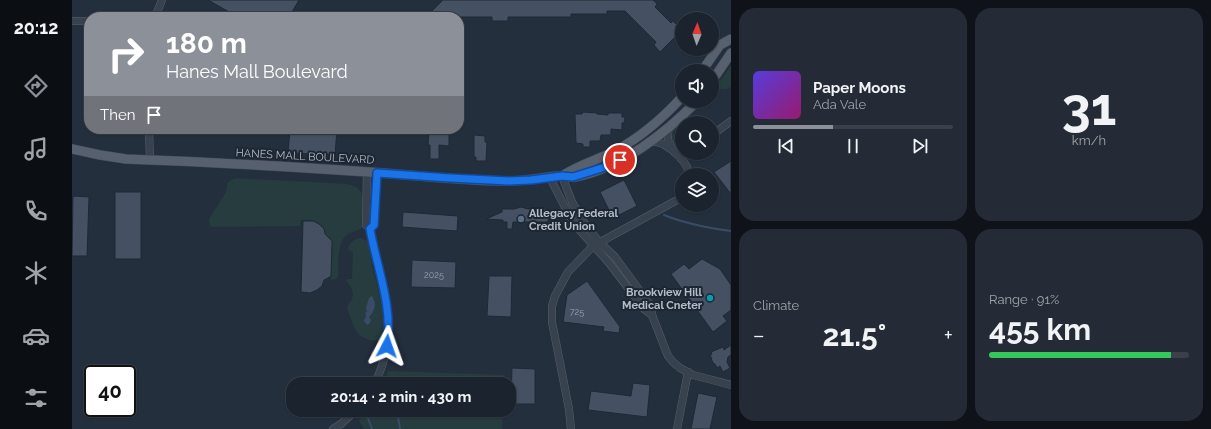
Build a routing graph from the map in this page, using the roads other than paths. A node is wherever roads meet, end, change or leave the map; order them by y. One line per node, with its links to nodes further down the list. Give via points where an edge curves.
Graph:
1 (162, 0): 2 (street)
2 (157, 12)
3 (72, 21): 4 (street)
4 (84, 21)
5 (731, 39): 7 (main road, via 720,45)
6 (731, 53): 8 (main road)
7 (707, 64)
8 (719, 71)
9 (675, 104): 21 (main road, HANES MALL BOULEVARD, via 641,135)
10 (689, 108): 12 (main road, HANES MALL BOULEVARD)
11 (731, 121): 13 (street)
12 (667, 129): 15 (main road, HANES MALL BOULEVARD); 17 (street, via 668,140)
13 (719, 130)
14 (149, 134): 18 (street)
15 (650, 141): 17 (street, via 662,144); 21 (main road, HANES MALL BOULEVARD, via 605,167 573,177)
16 (72, 149): 18 (main road, HANES MALL BOULEVARD, via 100,155)
17 (674, 152)
18 (150, 160): 19 (main road, HANES MALL BOULEVARD)
19 (366, 172): 20 (main road, HANES MALL BOULEVARD); 24 (street, via 366,225)
20 (377, 173): 22 (main road, HANES MALL BOULEVARD, via 509,181); 24 (street, via 374,225)
21 (562, 176): 22 (main road, HANES MALL BOULEVARD); 25 (street, via 572,202)
22 (550, 178): 25 (street, via 573,221 587,239)
23 (675, 201): 25 (street)
24 (370, 229): 27 (street, via 389,328 386,355)
25 (596, 244): 26 (street, via 644,309 652,315 668,356); 31 (street, via 568,272 554,296 552,306 552,322)
26 (688, 372): 28 (street, via 704,379); 32 (street)
27 (377, 377)
28 (731, 385)
29 (348, 417): 30 (street)
30 (333, 429)
31 (571, 429)
32 (677, 429)

